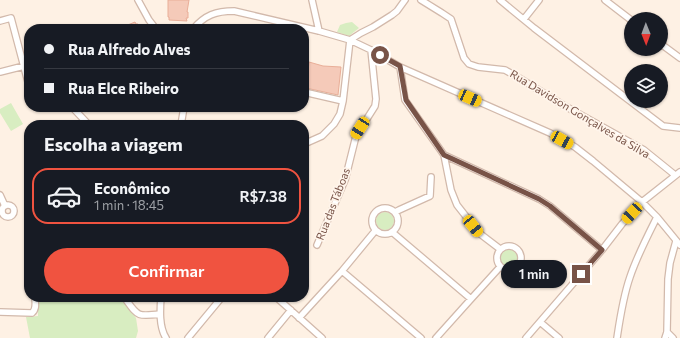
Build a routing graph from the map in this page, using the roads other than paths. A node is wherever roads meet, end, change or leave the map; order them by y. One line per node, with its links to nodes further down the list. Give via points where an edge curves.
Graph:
1 (138, 0): 11 (street)
2 (312, 0): 15 (street)
3 (406, 0): 16 (street, via 392,15)
4 (421, 0): 30 (street, Rua Davidson Gonçalves da Silva, via 451,20 468,64 505,70 563,106 644,150)
5 (500, 0): 9 (street)
6 (539, 0): 9 (street)
7 (605, 0): 8 (street)
8 (624, 15)
9 (524, 19): 27 (street, via 663,126)
10 (0, 21): 20 (street, via 11,18)
11 (152, 24)
12 (197, 24): 13 (street, via 208,15 226,11)
13 (289, 24)
14 (309, 29): 15 (street)
15 (318, 31): 16 (street)
16 (350, 40): 18 (street); 24 (street)
17 (668, 49): 19 (street)
18 (371, 50): 21 (street); 40 (street, Rua das Táboas, via 376,99 356,136 345,180)
19 (680, 58)
20 (24, 66): 22 (street)
21 (400, 66): 29 (street, via 406,100); 33 (street, via 575,147)
22 (0, 72)
23 (309, 93): 24 (street)
24 (343, 101): 28 (street, via 334,124 322,136)
25 (77, 112): 26 (street)
26 (84, 120)
27 (680, 128)
28 (309, 142)
29 (444, 155): 41 (street, via 451,190 457,205 479,234); 42 (street, via 539,199)
30 (678, 173): 33 (street)
31 (431, 177): 35 (street, via 430,196)
32 (0, 195): 34 (street)
33 (642, 202): 36 (street); 42 (street)
34 (5, 206)
35 (395, 212): 37 (street, via 384,207 376,211 372,219); 38 (street, via 399,221)
36 (657, 217): 39 (street); 65 (street, via 640,250 630,278 622,305)
37 (376, 231): 38 (street, via 384,234); 44 (street)
38 (392, 232): 45 (street)
39 (678, 243): 56 (street, via 670,263)
40 (317, 245)
41 (500, 249): 43 (street, via 496,256); 43 (street, via 507,246 515,247 520,253 521,261 512,270)
42 (602, 250): 55 (street)
43 (500, 268): 45 (street)
44 (342, 271): 54 (street); 61 (street)
45 (471, 299): 62 (street)
46 (35, 302): 52 (street, via 32,313)
47 (128, 302): 53 (street, via 137,314)
48 (161, 302): 53 (street)
49 (218, 302): 58 (street)
50 (282, 302): 51 (street)
51 (291, 310): 54 (street); 59 (street)
52 (0, 312)
53 (160, 314): 57 (street)
54 (299, 318): 60 (street)
55 (540, 322): 63 (street); 64 (street)
56 (666, 335): 66 (street)
57 (166, 338)
58 (188, 338)
59 (268, 338)
60 (322, 338)
61 (421, 338)
62 (436, 338)
63 (526, 338)
64 (559, 338)
65 (617, 338)
66 (674, 338)

